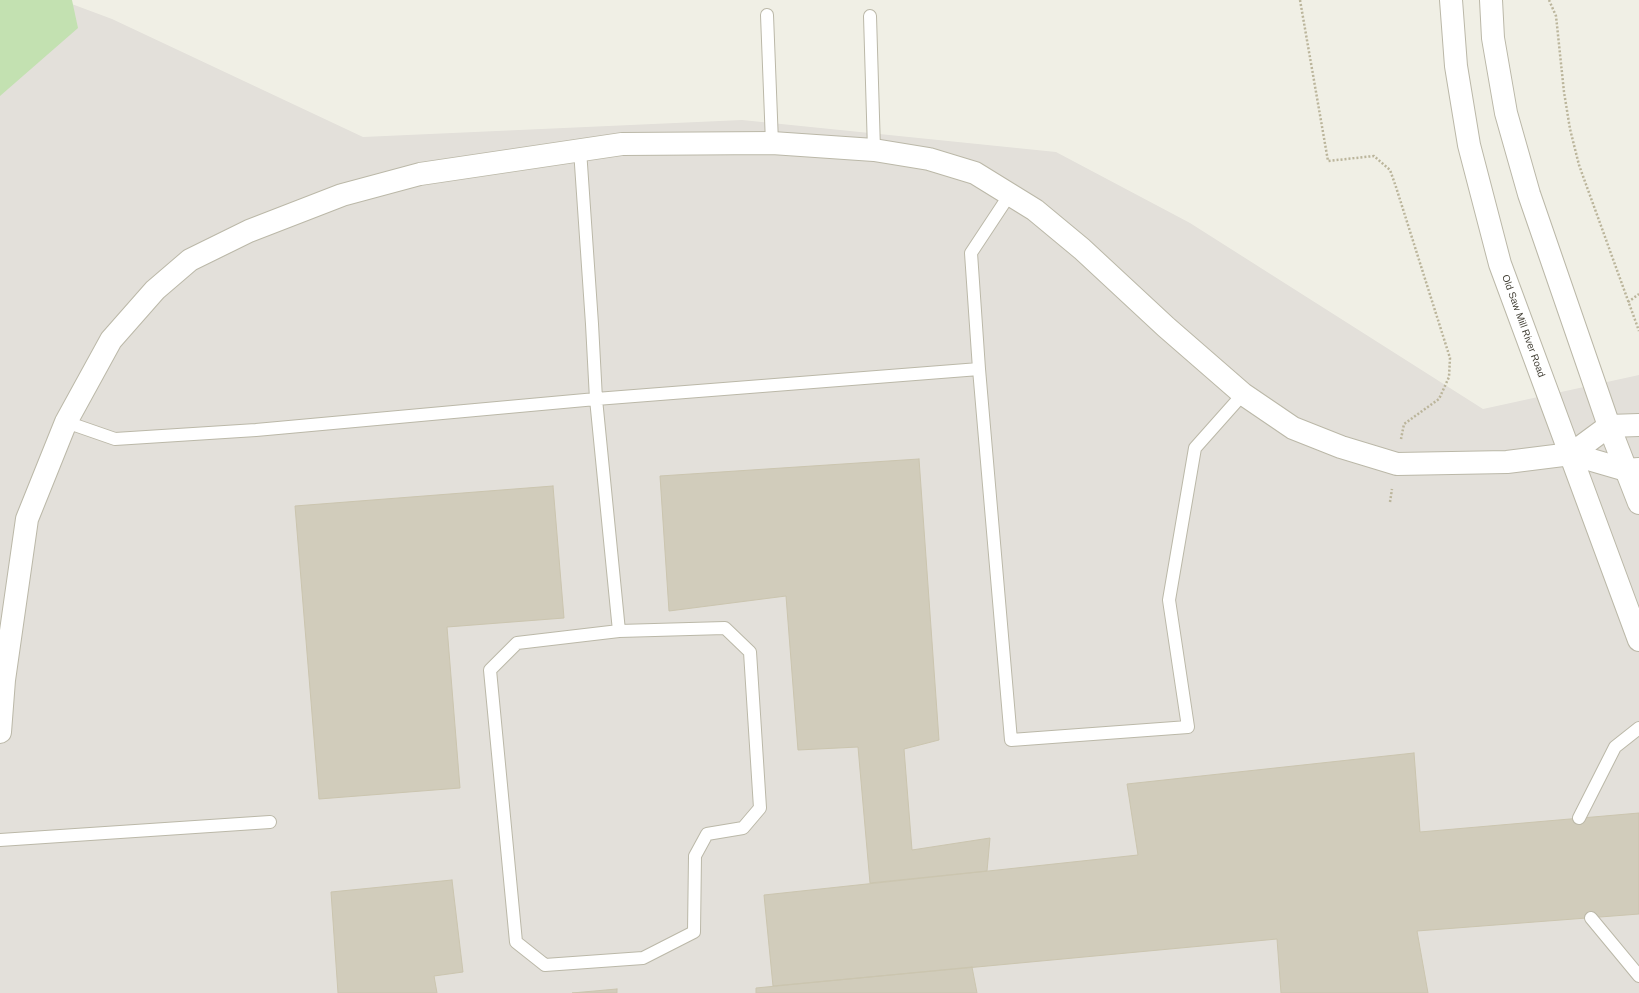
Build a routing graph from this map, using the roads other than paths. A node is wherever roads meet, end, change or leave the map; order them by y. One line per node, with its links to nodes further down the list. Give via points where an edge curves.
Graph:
1 (1451, 0): 15 (street, Old Saw Mill River Road, via 1456,66 1469,145 1500,264)
2 (1491, 0): 14 (street, via 1493,38 1506,113 1529,194)
3 (768, 15): 5 (lane)
4 (870, 16): 7 (lane)
5 (772, 143): 6 (street, via 622,144); 7 (street)
6 (580, 150): 11 (lane); 12 (street, via 420,174 342,195 249,231 190,260 155,290 111,340)
7 (874, 150): 8 (street, via 929,159 975,173)
8 (1010, 194): 9 (lane, via 971,253); 10 (street, via 1035,210 1082,249)
9 (979, 369): 10 (lane, via 1011,740 1188,726 1169,600 1195,448); 11 (lane)
10 (1243, 394): 15 (street, via 1293,428 1341,447 1397,464 1507,462)
11 (596, 399): 12 (lane, via 256,430 115,439); 18 (lane)
12 (66, 422): 21 (street, via 27,518 4,680)
13 (1639, 425): 14 (street)
14 (1610, 426): 15 (street); 16 (street)
15 (1571, 454): 16 (street); 19 (street, Old Saw Mill River Road)
16 (1633, 469): 17 (street)
17 (1639, 503)
18 (619, 631): 18 (lane, via 726,628 750,652 760,808 743,828 707,834 695,856 694,932 643,958 545,965 516,942 490,670 517,643)
19 (1639, 640)
20 (1639, 728): 22 (lane, via 1615,747)
21 (0, 732)
22 (1579, 818)
23 (270, 822): 24 (lane)
24 (0, 840)
25 (1591, 918): 26 (lane)
26 (1639, 976)

